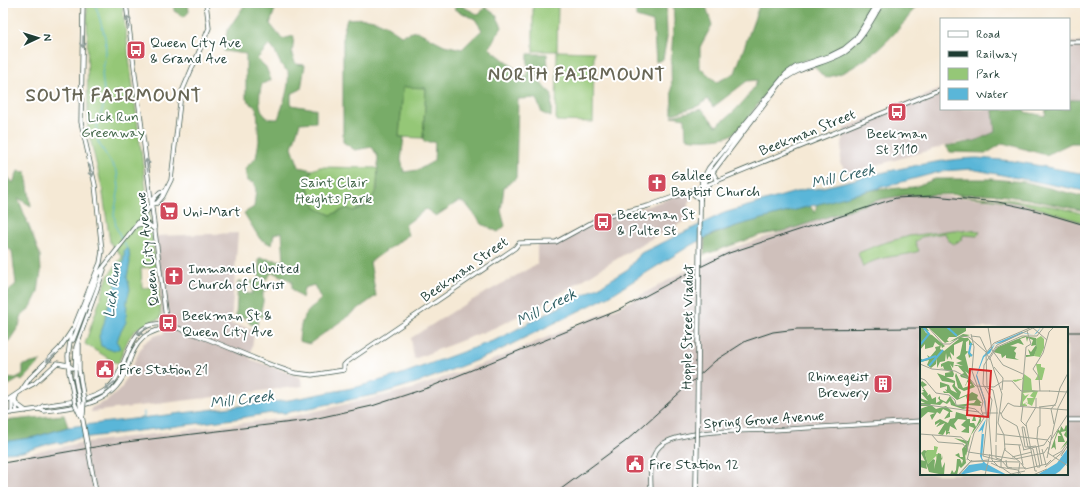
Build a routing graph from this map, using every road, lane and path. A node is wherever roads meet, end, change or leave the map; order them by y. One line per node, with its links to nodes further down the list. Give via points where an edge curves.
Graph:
1 (83, 3): 17 (main road, one-way to 17, via 81,122 96,191)
2 (126, 3): 14 (main road, Queen City Avenue, one-way to 2)
3 (206, 3): 14 (main road, via 210,28 182,94 171,180 163,196 157,203)
4 (878, 3): 11 (main road, via 863,29 849,45 830,56 796,67 782,77 712,164)
5 (882, 3): 9 (main road, via 863,33 849,49 797,70 781,82)
6 (1070, 42): 7 (main road)
7 (1085, 42)
8 (940, 89): 10 (main road, Beekman Street)
9 (712, 171): 10 (main road); 11 (main road)
10 (717, 180): 11 (main road, Beekman Street)
11 (702, 186): 12 (main road, Beekman Street); 13 (main road, Hopple Street Viaduct)
12 (690, 191): 13 (main road); 22 (main road, Beekman Street, via 648,206 600,218 552,243 519,243 347,362 344,370 312,375 295,374 202,336)
13 (700, 197): 44 (main road, Hopple Street Viaduct, bridge)
14 (152, 204): 15 (main road); 16 (main road, Queen City Avenue)
15 (136, 225): 16 (main road, via 148,223); 18 (main road)
16 (156, 231): 22 (main road, Queen City Avenue)
17 (102, 251): 18 (main road, via 107,256); 21 (main road, via 101,262)
18 (113, 254): 19 (main road)
19 (105, 267): 20 (main road); 24 (main road)
20 (99, 275): 21 (main road); 24 (main road)
21 (92, 282): 23 (main road)
22 (167, 326): 34 (main road, via 149,333 139,342 121,381 105,397 82,406 44,411); 34 (main road, one-way to 34, via 151,326 138,334 129,348 117,378 101,393 90,398 43,406)
23 (74, 327): 25 (main road); 29 (main road, one-way to 29, via 58,352 30,378)
24 (77, 342): 28 (main road); 41 (main road, bridge, via 84,400)
25 (69, 345): 26 (main road); 27 (main road)
26 (68, 365): 27 (main road); 29 (main road, via 60,363 52,366 36,383); 41 (main road, bridge, via 75,404)
27 (73, 369): 28 (main road); 41 (main road, bridge)
28 (75, 377): 42 (main road, bridge)
29 (21, 391): 30 (main road)
30 (17, 394): 31 (main road); 33 (main road)
31 (13, 397): 32 (main road); 36 (main road, via 11,400)
32 (3, 403)
33 (15, 403): 35 (main road); 36 (main road)
34 (39, 409): 35 (main road)
35 (26, 411): 36 (main road)
36 (14, 413): 37 (main road)
37 (3, 414)
38 (1068, 420): 39 (main road)
39 (1085, 420)
40 (920, 421): 43 (main road, Spring Grove Avenue, via 709,433 672,439 661,445 654,454 651,464)
41 (83, 422): 42 (main road, bridge)
42 (96, 492)
43 (651, 492)
44 (696, 492)

